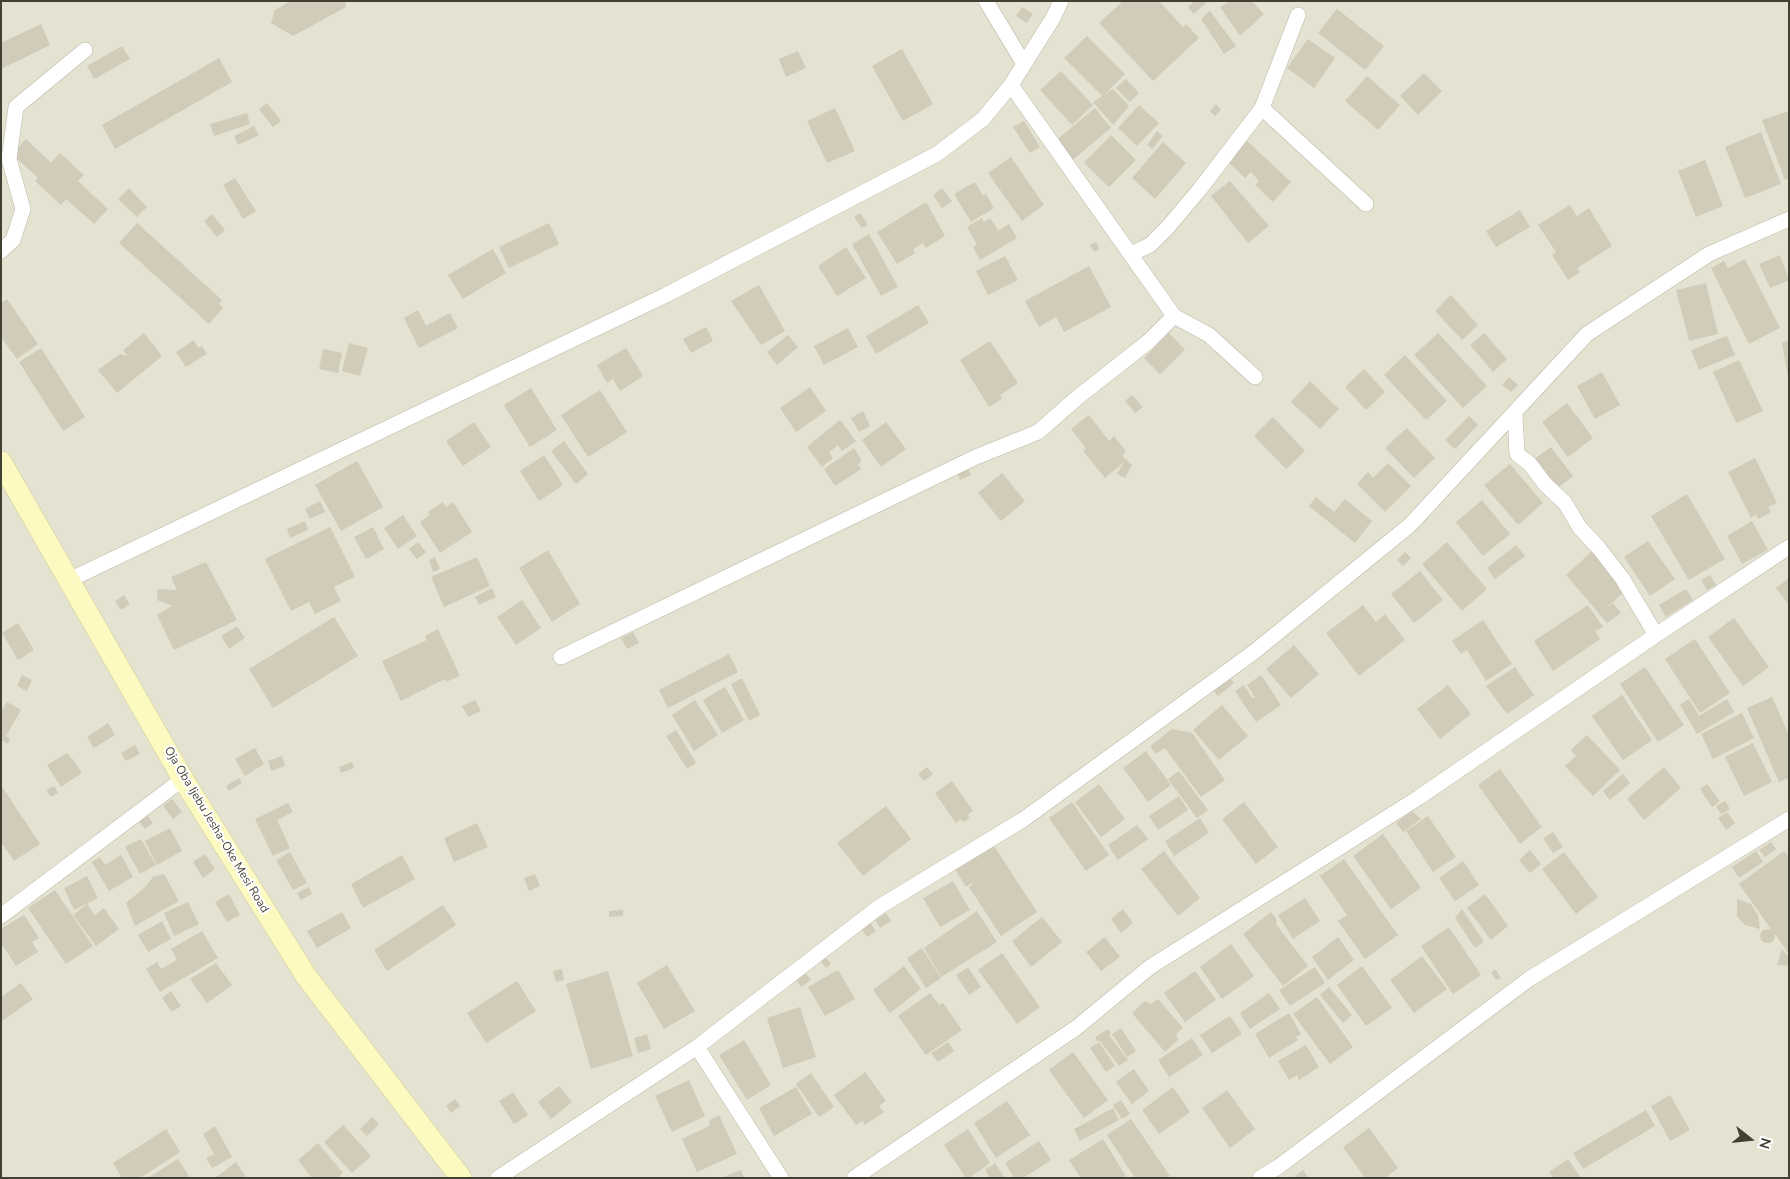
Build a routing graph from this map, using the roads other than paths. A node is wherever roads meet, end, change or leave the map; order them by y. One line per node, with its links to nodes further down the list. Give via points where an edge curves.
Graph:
1 (986, 1): 5 (street)
2 (1061, 1): 5 (street)
3 (1298, 14): 7 (street)
4 (85, 50): 10 (street, via 16,107 9,159 23,209 13,240)
5 (1024, 64): 6 (street)
6 (1011, 86): 11 (street); 17 (street, via 983,119 920,163 666,295)
7 (1262, 108): 8 (street); 11 (street, via 1168,227 1150,245)
8 (1366, 204)
9 (1789, 219): 14 (street, via 1709,254 1588,334)
10 (1, 251)
11 (1131, 254): 12 (street)
12 (1174, 316): 13 (street, via 1209,335); 19 (street, via 1148,342 1038,432 976,458)
13 (1255, 377)
14 (1515, 413): 18 (street, via 1517,454 1565,503 1580,528 1622,578); 23 (street, via 1410,524 1254,652 1024,820 878,907)
15 (1, 462): 17 (main road, Oja Oba Ijebu Jesha-Oke Mesi Road)
16 (1789, 547): 18 (street)
17 (69, 580): 20 (main road, Oja Oba Ijebu Jesha-Oke Mesi Road)
18 (1656, 635): 27 (street, via 1418,798 1150,967 1076,1028)
19 (561, 657)
20 (183, 779): 22 (street); 24 (main road, Oja Oba Ijebu Jesha-Oke Mesi Road, via 306,976)
21 (1789, 819): 28 (street, via 1529,979)
22 (1, 916)
23 (697, 1047): 25 (street); 26 (street)
24 (461, 1178)
25 (498, 1178)
26 (781, 1178)
27 (854, 1178)
28 (1260, 1178)

